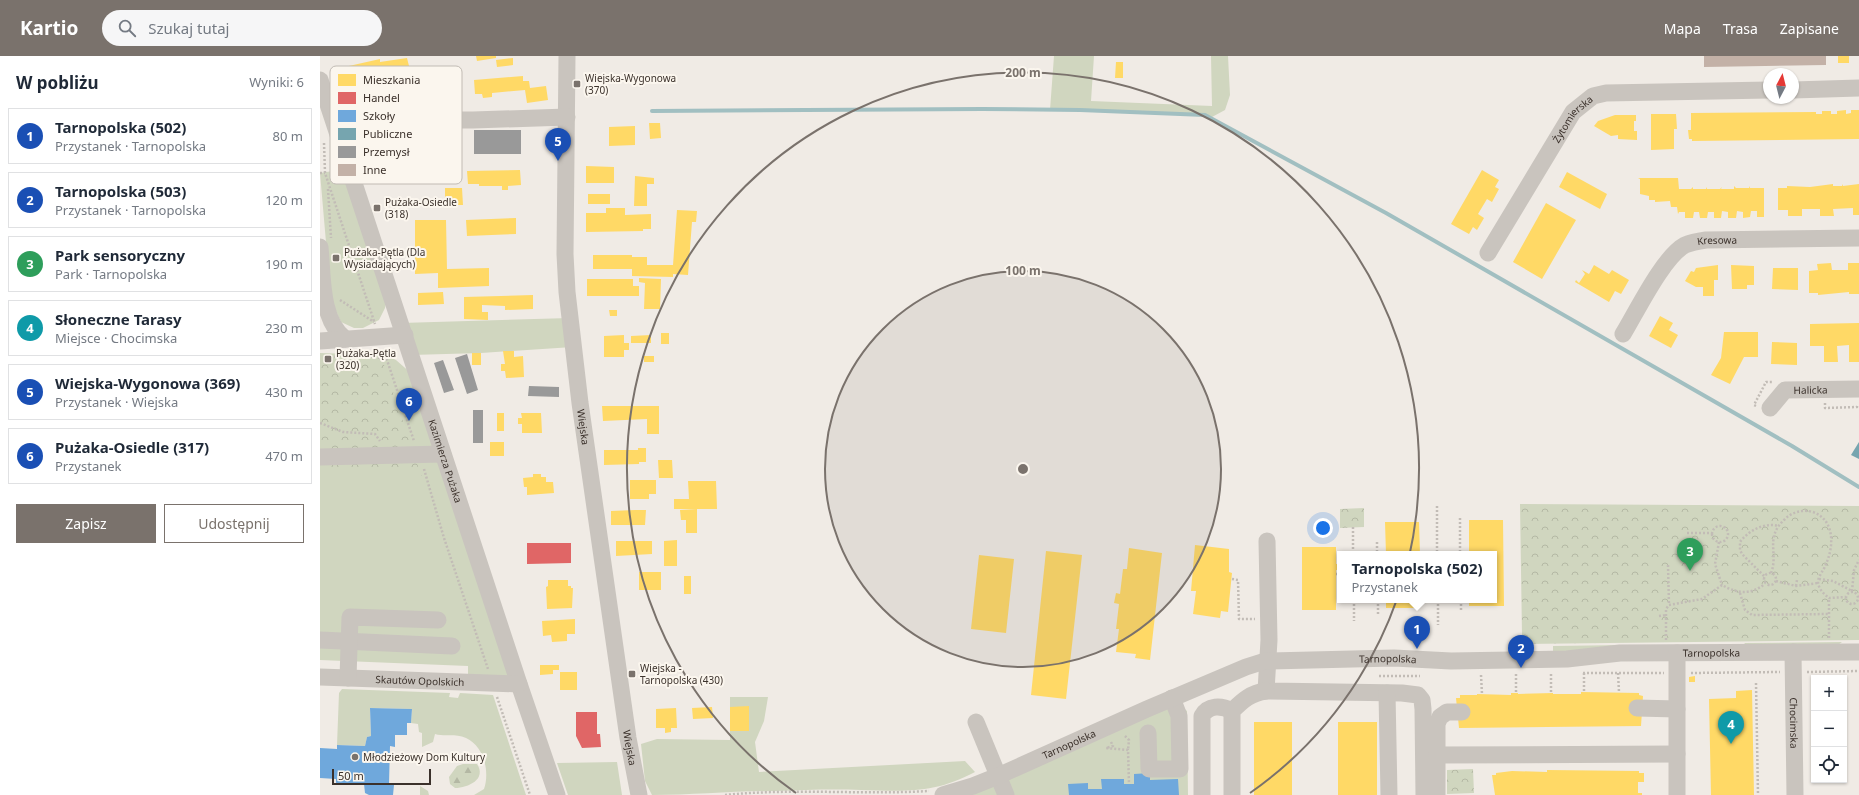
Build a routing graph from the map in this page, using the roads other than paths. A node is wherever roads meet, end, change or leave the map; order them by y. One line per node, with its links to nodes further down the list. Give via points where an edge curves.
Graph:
1 (567, 56): 7 (street, Wiejska)
2 (320, 80): 6 (street, Kazimierza Pużaka)
3 (1859, 88): 5 (street)
4 (1763, 90): 12 (street, Żytomierska, via 1606,93 1593,96 1573,112)
5 (1799, 90)
6 (330, 109)
7 (568, 117): 8 (street); 47 (street, Wiejska, via 565,254 571,332 628,738)
8 (462, 120)
9 (355, 184): 14 (street, Kazimierza Pużaka)
10 (1859, 238): 13 (street, Kresowa, via 1706,240 1684,246 1673,254 1662,268)
11 (326, 245): 15 (street, via 325,298 329,318 333,327)
12 (1488, 253)
13 (1623, 334)
14 (405, 335): 15 (street); 19 (street, Kazimierza Pużaka)
15 (345, 339): 16 (street)
16 (323, 349)
17 (1859, 389): 18 (street, Halicka, via 1786,390)
18 (1770, 408)
19 (444, 454): 20 (street); 32 (street, Kazimierza Pużaka)
20 (320, 457)
21 (1267, 540): 29 (street)
22 (438, 620): 24 (street, via 350,617)
23 (320, 640): 24 (street)
24 (349, 641): 25 (street); 31 (street)
25 (452, 646)
26 (1672, 647): 27 (street, Tarnopolska); 29 (street, Tarnopolska, via 1567,659 1455,661 1394,658); 37 (street)
27 (1793, 652): 28 (street, Tarnopolska); 55 (street, Chocimska)
28 (1859, 652)
29 (1268, 661): 33 (street); 35 (street, Tarnopolska, via 1246,667)
30 (320, 677): 31 (street, Skautów Opolskich)
31 (348, 678): 32 (street, Skautów Opolskich)
32 (519, 684): 46 (street, Kazimierza Pużaka)
33 (1266, 691): 34 (street); 38 (street, via 1254,692)
34 (1387, 693): 51 (street); 52 (street, via 1418,695 1422,700)
35 (1172, 698): 41 (street, via 1179,716 1180,769 1149,769); 44 (street, Tarnopolska)
36 (1637, 708): 37 (street)
37 (1677, 709): 42 (street)
38 (1232, 711): 49 (street, via 1225,707 1211,708 1202,716); 50 (street)
39 (1462, 712): 43 (street, via 1447,712 1440,716 1437,724)
40 (976, 722): 44 (street)
41 (1148, 733)
42 (1677, 754): 43 (street); 54 (street)
43 (1437, 755): 53 (street)
44 (998, 776): 45 (street, Tarnopolska, via 973,786); 48 (street)
45 (938, 793)
46 (557, 795)
47 (639, 795)
48 (1006, 795)
49 (1202, 795)
50 (1232, 795)
51 (1389, 795)
52 (1424, 795)
53 (1437, 795)
54 (1677, 795)
55 (1795, 795)

